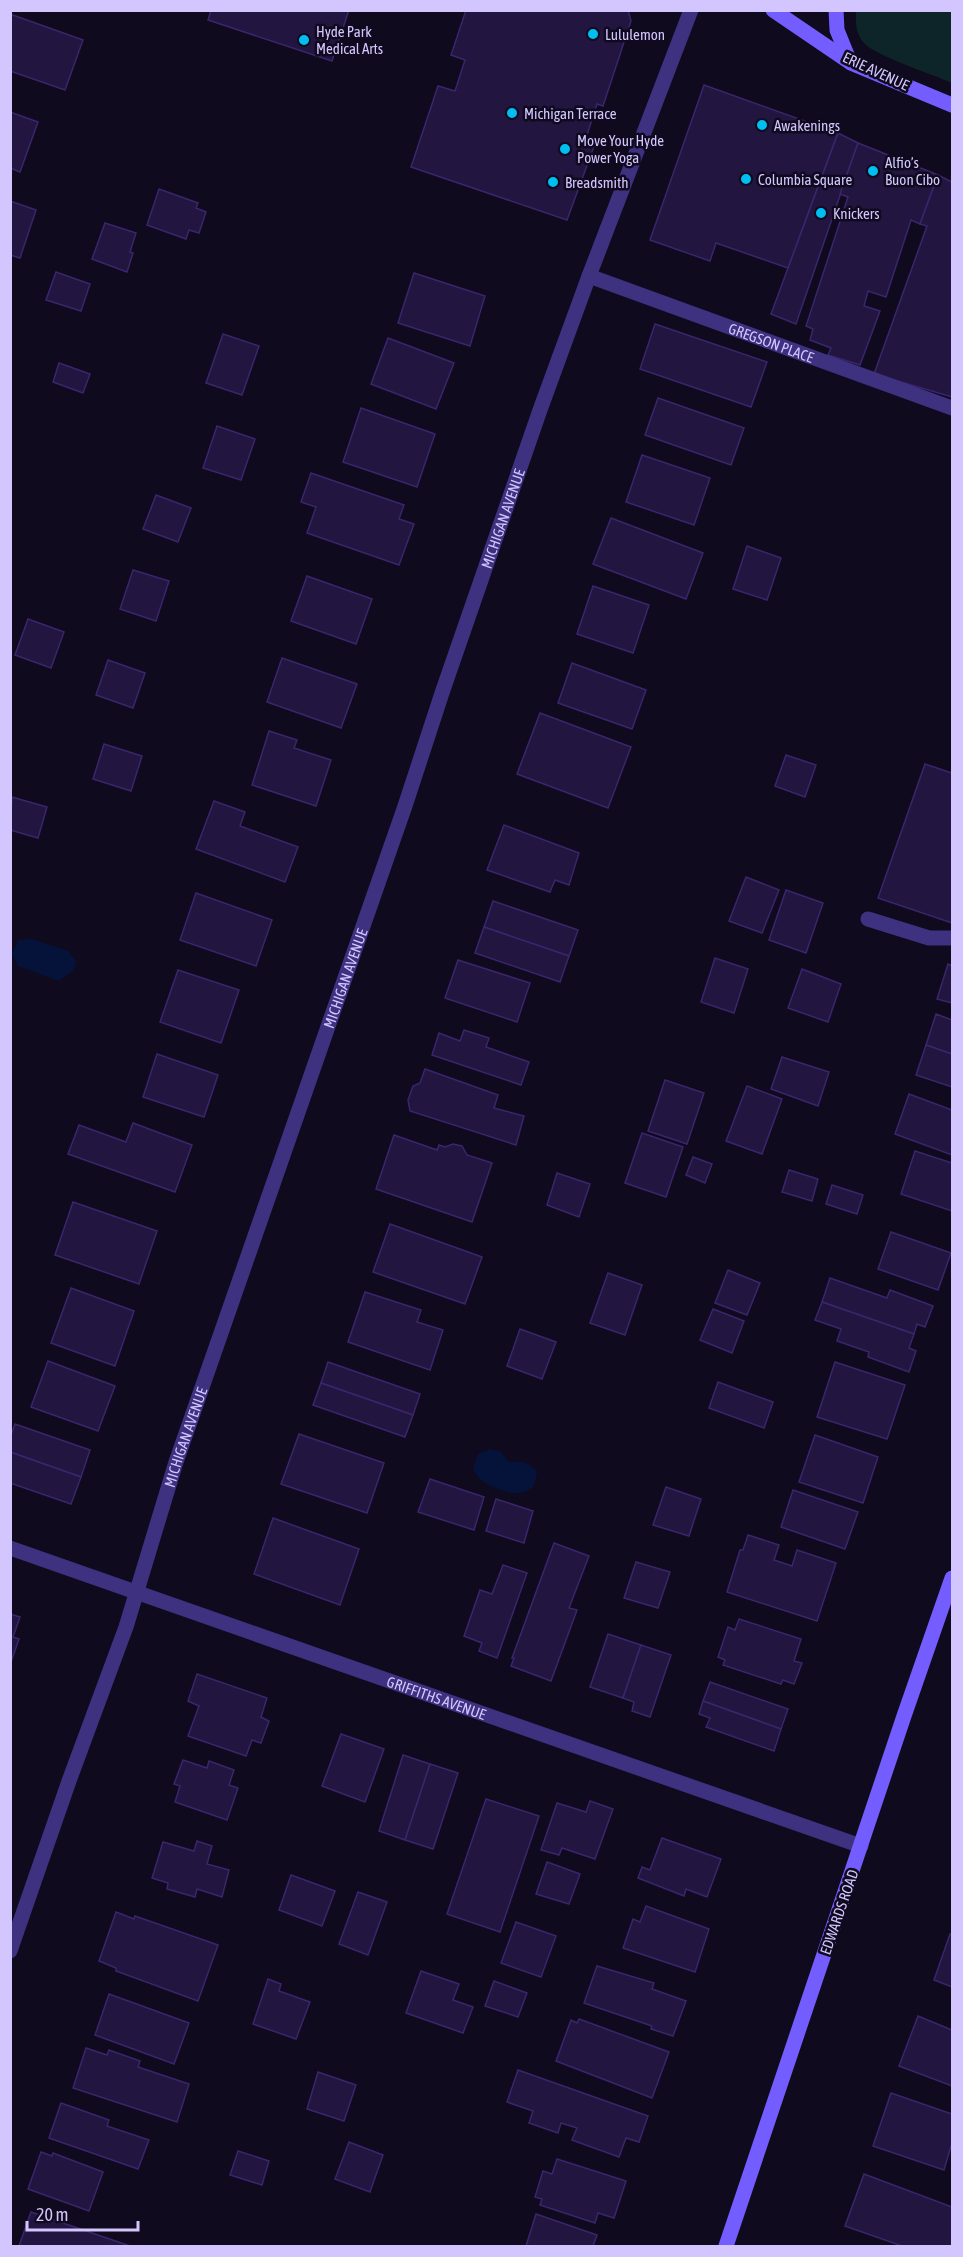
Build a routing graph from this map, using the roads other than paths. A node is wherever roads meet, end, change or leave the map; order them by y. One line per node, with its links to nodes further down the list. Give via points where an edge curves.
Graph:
1 (691, 10): 6 (street, MICHIGAN AVENUE)
2 (773, 10): 4 (main road, ERIE AVENUE)
3 (836, 10): 4 (main road, via 837,30)
4 (851, 63): 5 (main road, ERIE AVENUE)
5 (952, 105)
6 (589, 276): 7 (street, GREGSON PLACE); 12 (street, MICHIGAN AVENUE, via 176,1462)
7 (952, 408)
8 (868, 919): 9 (street, via 929,938)
9 (952, 938)
10 (10, 1548): 12 (street, GRIFFITHS AVENUE)
11 (952, 1578): 13 (main road, EDWARDS ROAD)
12 (137, 1592): 13 (street, GRIFFITHS AVENUE); 14 (street, MICHIGAN AVENUE)
13 (861, 1846): 15 (main road, EDWARDS ROAD)
14 (10, 1951)
15 (726, 2247)

